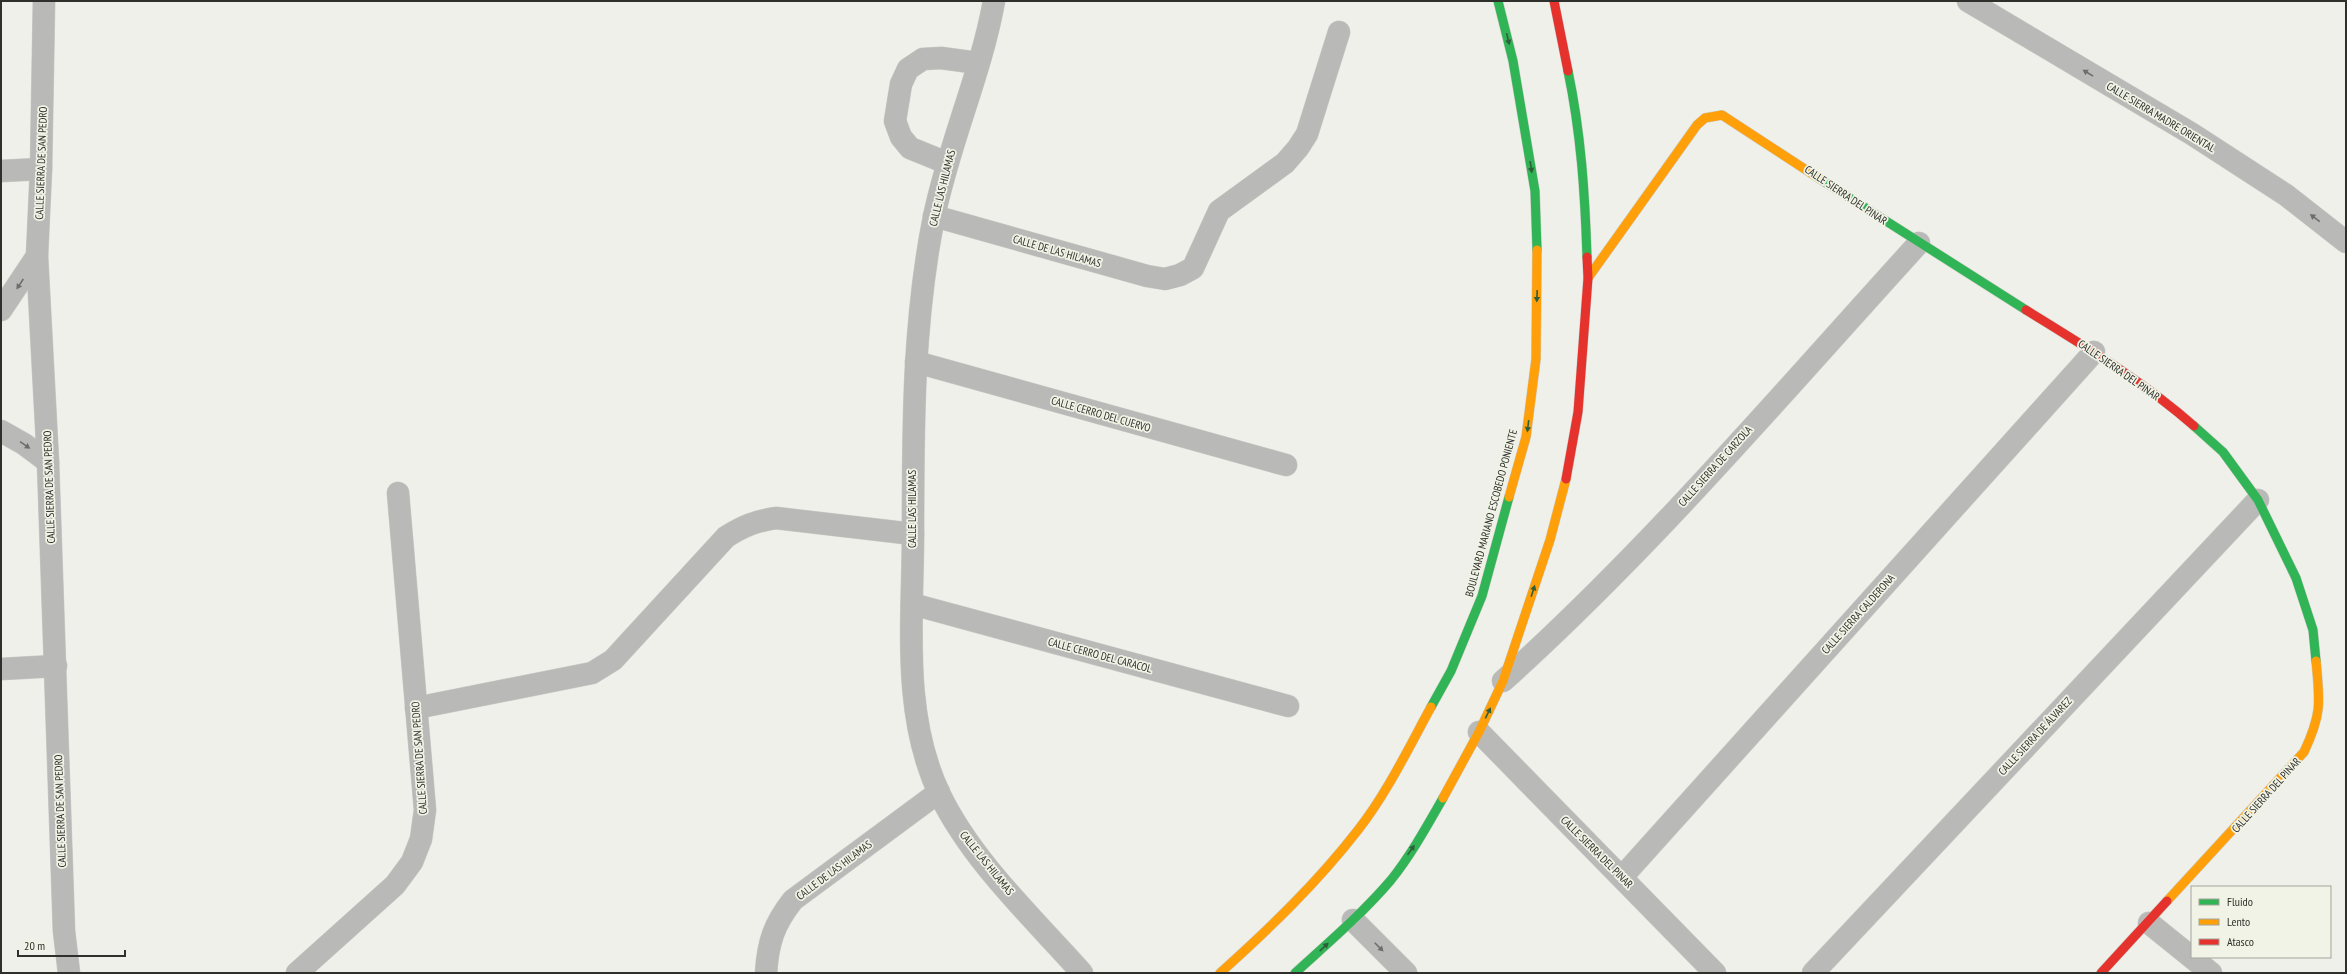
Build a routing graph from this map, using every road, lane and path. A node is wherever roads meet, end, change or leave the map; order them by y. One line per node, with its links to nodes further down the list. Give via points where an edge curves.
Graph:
1 (44, 1): 9 (street, CALLE SIERRA DE SAN PEDRO)
2 (994, 1): 7 (street, CALLE LAS HILAMAS)
3 (1498, 1): 42 (street, BOULEVARD MARIANO ESCOBEDO PONIENTE, one-way to 42, via 1514,61 1535,191 1538,275 1536,359 1526,437 1484,588 1451,671 1397,769 1358,830 1278,920)
4 (1554, 1): 15 (street, via 1578,120 1585,188)
5 (1968, 1): 12 (street, CALLE SIERRA MADRE ORIENTAL, one-way to 5, via 2286,195 2192,134)
6 (1339, 32): 11 (street, CALLE DE LAS HILAMAS, via 1307,134 1298,148 1285,163 1219,211 1193,268 1180,275 1166,279 1147,276)
7 (978, 63): 8 (street, CALLE LAS HILAMAS); 8 (street, via 941,58 923,59 908,69 901,84 895,121 901,137 910,148)
8 (947, 163): 11 (street, CALLE LAS HILAMAS)
9 (42, 169): 10 (street); 14 (street, CALLE SIERRA DE SAN PEDRO)
10 (1, 171)
11 (934, 216): 18 (street, CALLE LAS HILAMAS, via 918,326)
12 (2346, 242)
13 (1919, 243): 15 (street, CALLE SIERRA DEL PINAR, via 1731,118 1714,115 1697,125); 17 (street, CALLE SIERRA DEL PINAR); 28 (street, CALLE SIERRA DE CARZOLA, via 1622,567)
14 (37, 256): 16 (street, one-way to 16); 20 (street, CALLE SIERRA DE SAN PEDRO)
15 (1588, 278): 28 (street, one-way to 15, via 1550,540 1566,478 1578,412)
16 (1, 310)
17 (2094, 352): 23 (street, CALLE SIERRA DEL PINAR, via 2183,416 2223,452); 33 (street, CALLE SIERRA CALDERONA)
18 (916, 362): 21 (street, CALLE CERRO DEL CUERVO); 24 (street, CALLE LAS HILAMAS, via 912,454)
19 (1, 431): 20 (street, one-way to 20)
20 (48, 462): 26 (street, CALLE SIERRA DE SAN PEDRO)
21 (1286, 466)
22 (398, 493): 30 (street, CALLE SIERRA DE SAN PEDRO)
23 (2258, 500): 35 (street, CALLE SIERRA DEL PINAR, via 2296,578 2313,630 2320,702 2316,727 2304,752); 46 (street, CALLE SIERRA DE ÁLVAREZ)
24 (913, 534): 25 (street, CALLE LAS HILAMAS); 30 (street, via 776,518 756,521 726,537 614,660 592,673)
25 (912, 604): 29 (street, CALLE CERRO DEL CARACOL); 32 (street, CALLE LAS HILAMAS, via 912,676 917,719 925,756)
26 (56, 666): 27 (street); 38 (street, CALLE SIERRA DE SAN PEDRO, via 64,931)
27 (1, 669)
28 (1503, 681): 31 (street, one-way to 28)
29 (1288, 706)
30 (416, 708): 39 (street, CALLE SIERRA DE SAN PEDRO, via 425,810 421,839 412,862 395,885)
31 (1479, 732): 33 (street, CALLE SIERRA DEL PINAR); 34 (street, one-way to 31, via 1391,879 1425,830)
32 (939, 792): 40 (street, CALLE DE LAS HILAMAS, via 793,900 779,918 770,941); 41 (street, CALLE LAS HILAMAS, via 954,822 974,850)
33 (1622, 877): 45 (street, CALLE SIERRA DEL PINAR)
34 (1353, 920): 43 (street, one-way to 34); 44 (street, one-way to 44)
35 (2149, 923): 36 (street); 47 (street, CALLE SIERRA DEL PINAR)
36 (2191, 957)
37 (2192, 958): 48 (street)
38 (69, 973)
39 (297, 973)
40 (766, 973)
41 (1082, 973)
42 (1220, 973)
43 (1295, 973)
44 (1406, 973)
45 (1715, 973)
46 (1813, 973)
47 (2101, 973)
48 (2211, 973)

